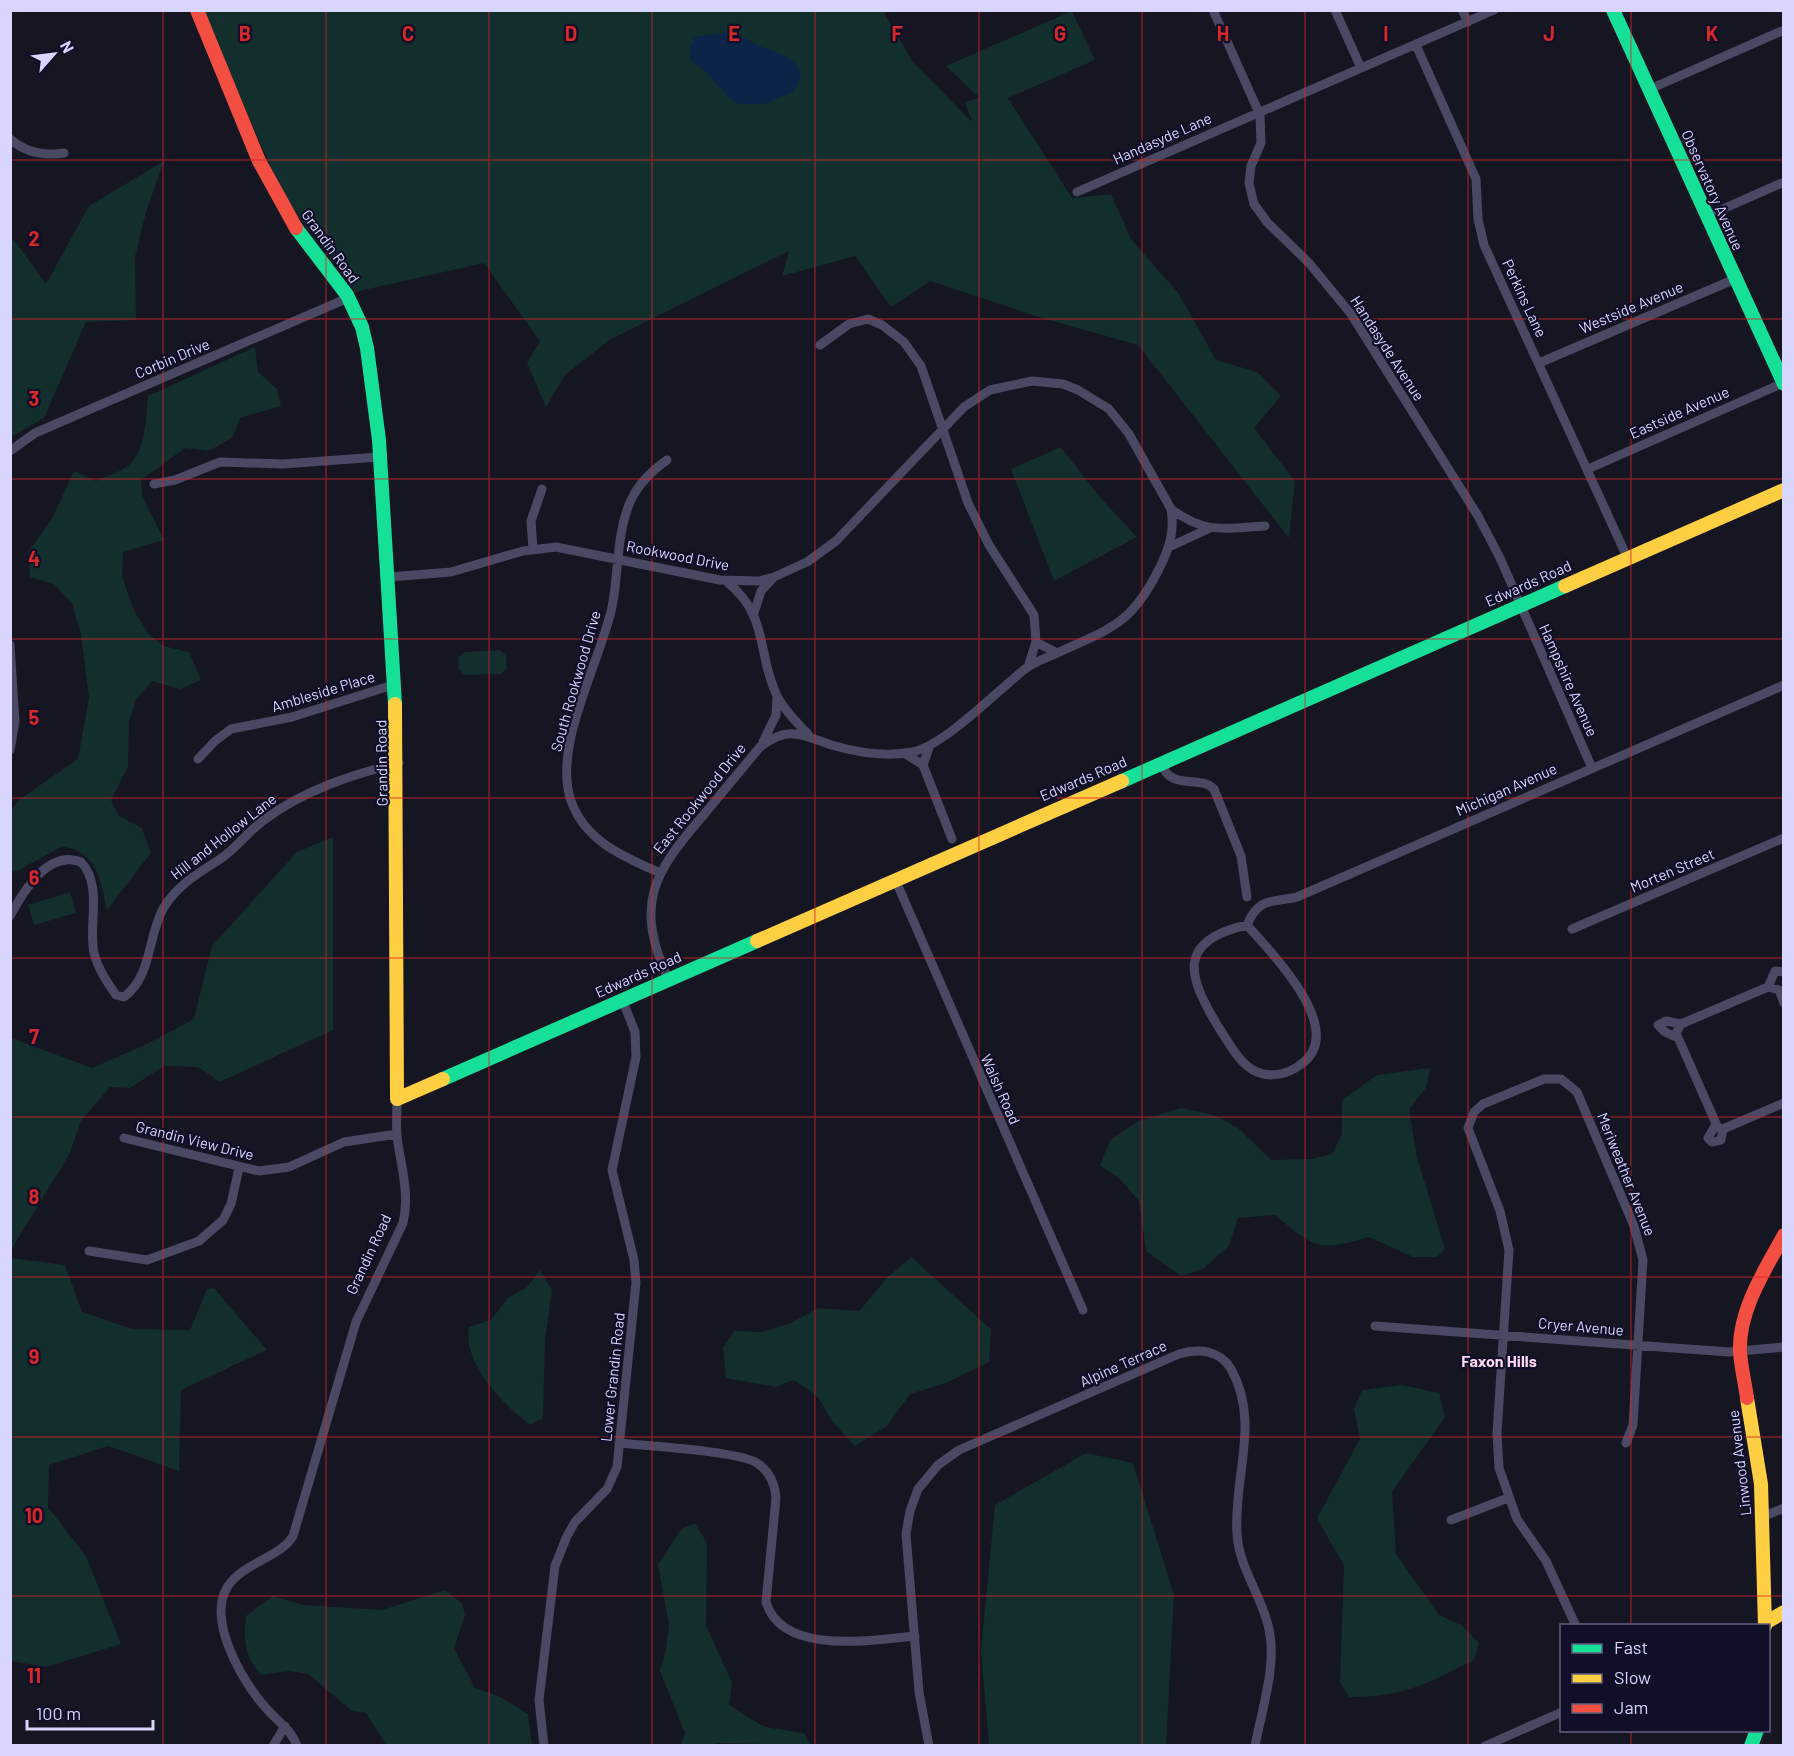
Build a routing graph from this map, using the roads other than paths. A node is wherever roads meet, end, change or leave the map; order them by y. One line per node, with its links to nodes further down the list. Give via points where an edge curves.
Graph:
1 (197, 10): 19 (street, Grandin Road, via 276,195 298,232)
2 (1213, 10): 12 (street)
3 (1335, 10): 10 (street)
4 (1462, 10): 7 (street)
5 (1494, 10): 7 (street, Handasyde Lane)
6 (1613, 10): 11 (street, Observatory Avenue)
7 (1468, 22): 9 (street, Handasyde Lane)
8 (1784, 30): 11 (street)
9 (1416, 45): 10 (street, Handasyde Lane); 21 (street, Perkins Lane, via 1476,179 1484,245)
10 (1361, 68): 12 (street, Handasyde Lane)
11 (1650, 89): 17 (street, Observatory Avenue)
12 (1260, 115): 16 (street, Handasyde Lane, via 1247,117); 41 (street, Handasyde Avenue, via 1261,143 1251,165 1249,183 1254,204 1358,324 1478,516)
13 (10, 139): 14 (street, via 32,152)
14 (64, 153)
15 (1784, 182): 17 (street)
16 (1077, 192)
17 (1707, 216): 18 (street, Observatory Avenue)
18 (1735, 279): 21 (street, Westside Avenue); 22 (street, Observatory Avenue)
19 (348, 298): 24 (street, Corbin Drive, via 35,433); 25 (street, Grandin Road, via 365,342)
20 (820, 345): 23 (street, via 860,320 871,320 892,332 921,366)
21 (1539, 363): 27 (street, Perkins Lane)
22 (1783, 383): 27 (street, Eastside Avenue)
23 (942, 429): 31 (street, via 976,398 1005,385 1048,382 1078,390 1105,406 1122,423); 39 (street, Rookwood Drive, via 836,541 807,562); 43 (street, via 978,524 1034,615)
24 (10, 451)
25 (379, 457): 28 (street, via 283,464 220,462); 38 (street, Grandin Road)
26 (668, 460): 37 (street, South Rookwood Drive, via 646,478 631,500)
27 (1588, 469): 36 (street, Perkins Lane)
28 (154, 484)
29 (542, 489): 35 (street, via 531,521)
30 (1784, 490): 36 (street, Edwards Road)
31 (1171, 509): 33 (street); 34 (street)
32 (1265, 526): 33 (street)
33 (1208, 529): 34 (street)
34 (1169, 548): 45 (street, via 1146,596 1127,617)
35 (533, 549): 37 (street, Rookwood Drive, via 556,547); 38 (street, Rookwood Drive, via 474,567)
36 (1627, 557): 41 (street, Edwards Road)
37 (617, 558): 40 (street, Rookwood Drive); 62 (street, South Rookwood Drive, via 612,607 568,749 567,783 575,811 600,842)
38 (390, 577): 47 (street, Grandin Road)
39 (774, 577): 40 (street, Rookwood Drive); 42 (street, via 761,591)
40 (726, 581): 42 (street, via 741,593)
41 (1520, 605): 57 (street, Edwards Road); 59 (street, Hampshire Avenue)
42 (754, 613): 49 (street)
43 (1036, 642): 45 (street); 46 (street)
44 (10, 645): 53 (street, via 15,722)
45 (1057, 653): 46 (street)
46 (1028, 667): 51 (street)
47 (396, 684): 55 (street, Ambleside Place, via 292,717 231,729); 56 (street, Grandin Road)
48 (1784, 684): 59 (street, Michigan Avenue)
49 (777, 696): 50 (street); 52 (street, via 776,715)
50 (808, 734): 52 (street, East Rookwood Drive, via 780,735); 54 (street, East Rookwood Drive, via 854,751)
51 (930, 745): 54 (street); 58 (street)
52 (760, 747): 62 (street, East Rookwood Drive, via 672,852)
53 (10, 750)
54 (904, 753): 58 (street)
55 (198, 759)
56 (399, 763): 65 (street, Hill and Hollow Lane, via 340,779 279,809 226,855 180,887 163,909 147,964 124,997 116,995 104,979 94,954 90,874 81,862 65,860 38,875); 76 (street, Grandin Road)
57 (1161, 763): 63 (street, Edwards Road); 64 (street, via 1177,780 1214,789 1242,856)
58 (923, 765): 61 (street)
59 (1592, 768): 66 (street, Michigan Avenue, via 1297,897 1263,903 1253,911)
60 (1784, 838): 67 (street, Morten Street)
61 (952, 840)
62 (660, 873): 69 (street, East Rookwood Drive, via 651,904 651,932)
63 (895, 879): 69 (street, Edwards Road); 83 (street, Walsh Road)
64 (1247, 897)
65 (10, 916)
66 (1247, 925): 66 (street, via 1299,988 1316,1025 1316,1041 1310,1056 1303,1064 1283,1073 1266,1075 1249,1068 1234,1051 1197,985 1193,967 1198,950 1214,937)
67 (1572, 929)
68 (1784, 972): 71 (street, via 1775,971)
69 (668, 979): 72 (street, Edwards Road)
70 (1781, 986): 71 (street); 73 (street)
71 (1768, 987): 74 (street)
72 (622, 999): 76 (street, Edwards Road); 89 (street, Lower Grandin Road, via 635,1032 636,1057 612,1170 636,1283)
73 (1784, 1003)
74 (1681, 1024): 75 (street); 75 (street, via 1658,1024)
75 (1677, 1037): 77 (street, via 1719,1127)
76 (397, 1099): 78 (street, Grandin Road)
77 (1784, 1103)
78 (397, 1134): 80 (street, Grandin View Drive, via 344,1142 289,1167); 101 (street, Grandin Road, via 406,1199 403,1223 356,1322 292,1539 232,1580 220,1609 226,1636 242,1673 264,1707)
79 (124, 1138): 80 (street, Grandin View Drive)
80 (239, 1168): 82 (street, via 223,1220 199,1241 147,1260)
81 (1784, 1235): 88 (street, Linwood Avenue, via 1749,1302)
82 (88, 1251)
83 (1083, 1310)
84 (1375, 1326): 85 (street, Cryer Avenue)
85 (1505, 1335): 86 (street, Cryer Avenue); 86 (street, Meriweather Avenue, via 1510,1271 1507,1234 1468,1128 1477,1109 1553,1078 1568,1083 1577,1092 1639,1241 1644,1275); 91 (street, Meriweather Avenue, via 1497,1433 1499,1468)
86 (1639, 1346): 88 (street, Cryer Avenue); 90 (street, Meriweather Avenue, via 1632,1425)
87 (1784, 1347): 88 (street, Cryer Avenue)
88 (1740, 1351): 93 (street, Linwood Avenue, via 1761,1484)
89 (619, 1443): 99 (street, via 743,1457 764,1469 773,1482 776,1498 766,1602 783,1629 798,1635 847,1641); 105 (street, Lower Grandin Road, via 613,1478 575,1522 555,1566 539,1700)
90 (1626, 1443)
91 (1508, 1498): 94 (street); 96 (street, Meriweather Avenue, via 1556,1579)
92 (1784, 1508): 93 (street)
93 (1762, 1517): 97 (street, Linwood Avenue)
94 (1451, 1520)
95 (1784, 1612): 98 (street)
96 (1575, 1624)
97 (1764, 1624)
98 (1766, 1624)
99 (915, 1636): 106 (street, Alpine Terrace, via 919,1692); 107 (street, Alpine Terrace, via 907,1522 918,1489 938,1465 959,1450 1179,1354 1194,1350 1210,1353 1227,1363 1245,1404 1246,1438 1237,1534 1244,1564 1265,1614 1271,1644)
100 (1560, 1713): 108 (street)
101 (285, 1726): 103 (street); 104 (street)
102 (1757, 1732): 109 (street)
103 (273, 1746)
104 (297, 1746)
105 (544, 1746)
106 (929, 1746)
107 (1255, 1746)
108 (1485, 1746)
109 (1751, 1746)

